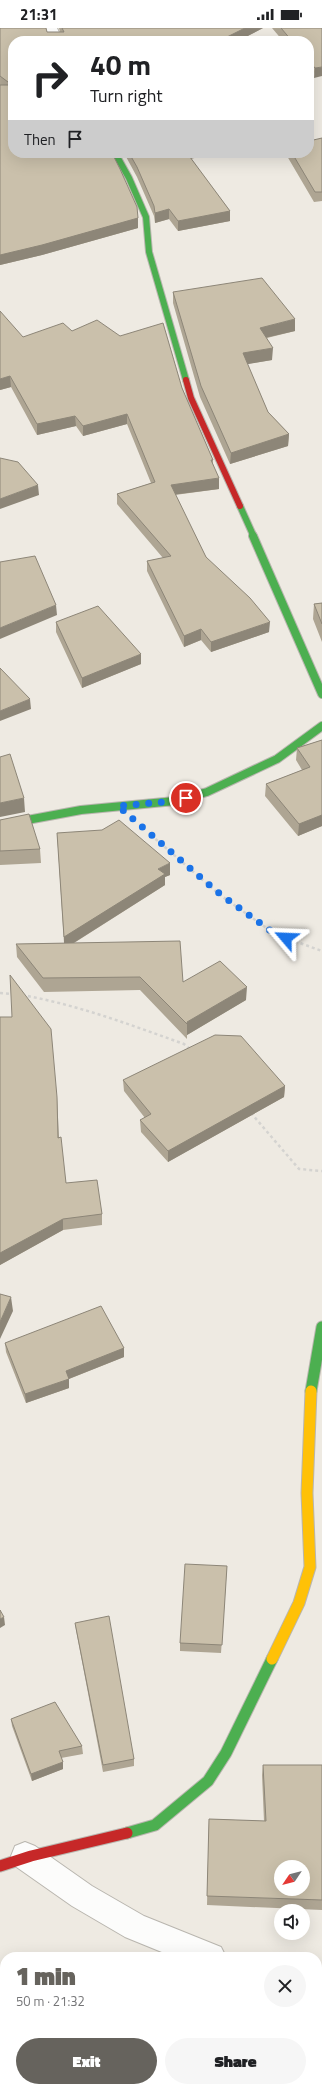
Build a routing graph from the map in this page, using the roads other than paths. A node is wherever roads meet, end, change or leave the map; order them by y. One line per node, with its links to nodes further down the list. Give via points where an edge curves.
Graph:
1 (118, 158): 2 (street, via 146,217 150,252 191,398)
2 (322, 694)
3 (322, 726): 4 (street, via 277,759 208,792 175,801 81,810)
4 (0, 825)
5 (322, 1327): 6 (street, via 311,1392 307,1493 310,1567 299,1603 226,1753 208,1781 155,1826 99,1842)
6 (12, 1861): 7 (street, via 82,1896 135,1927)
7 (198, 1952)

